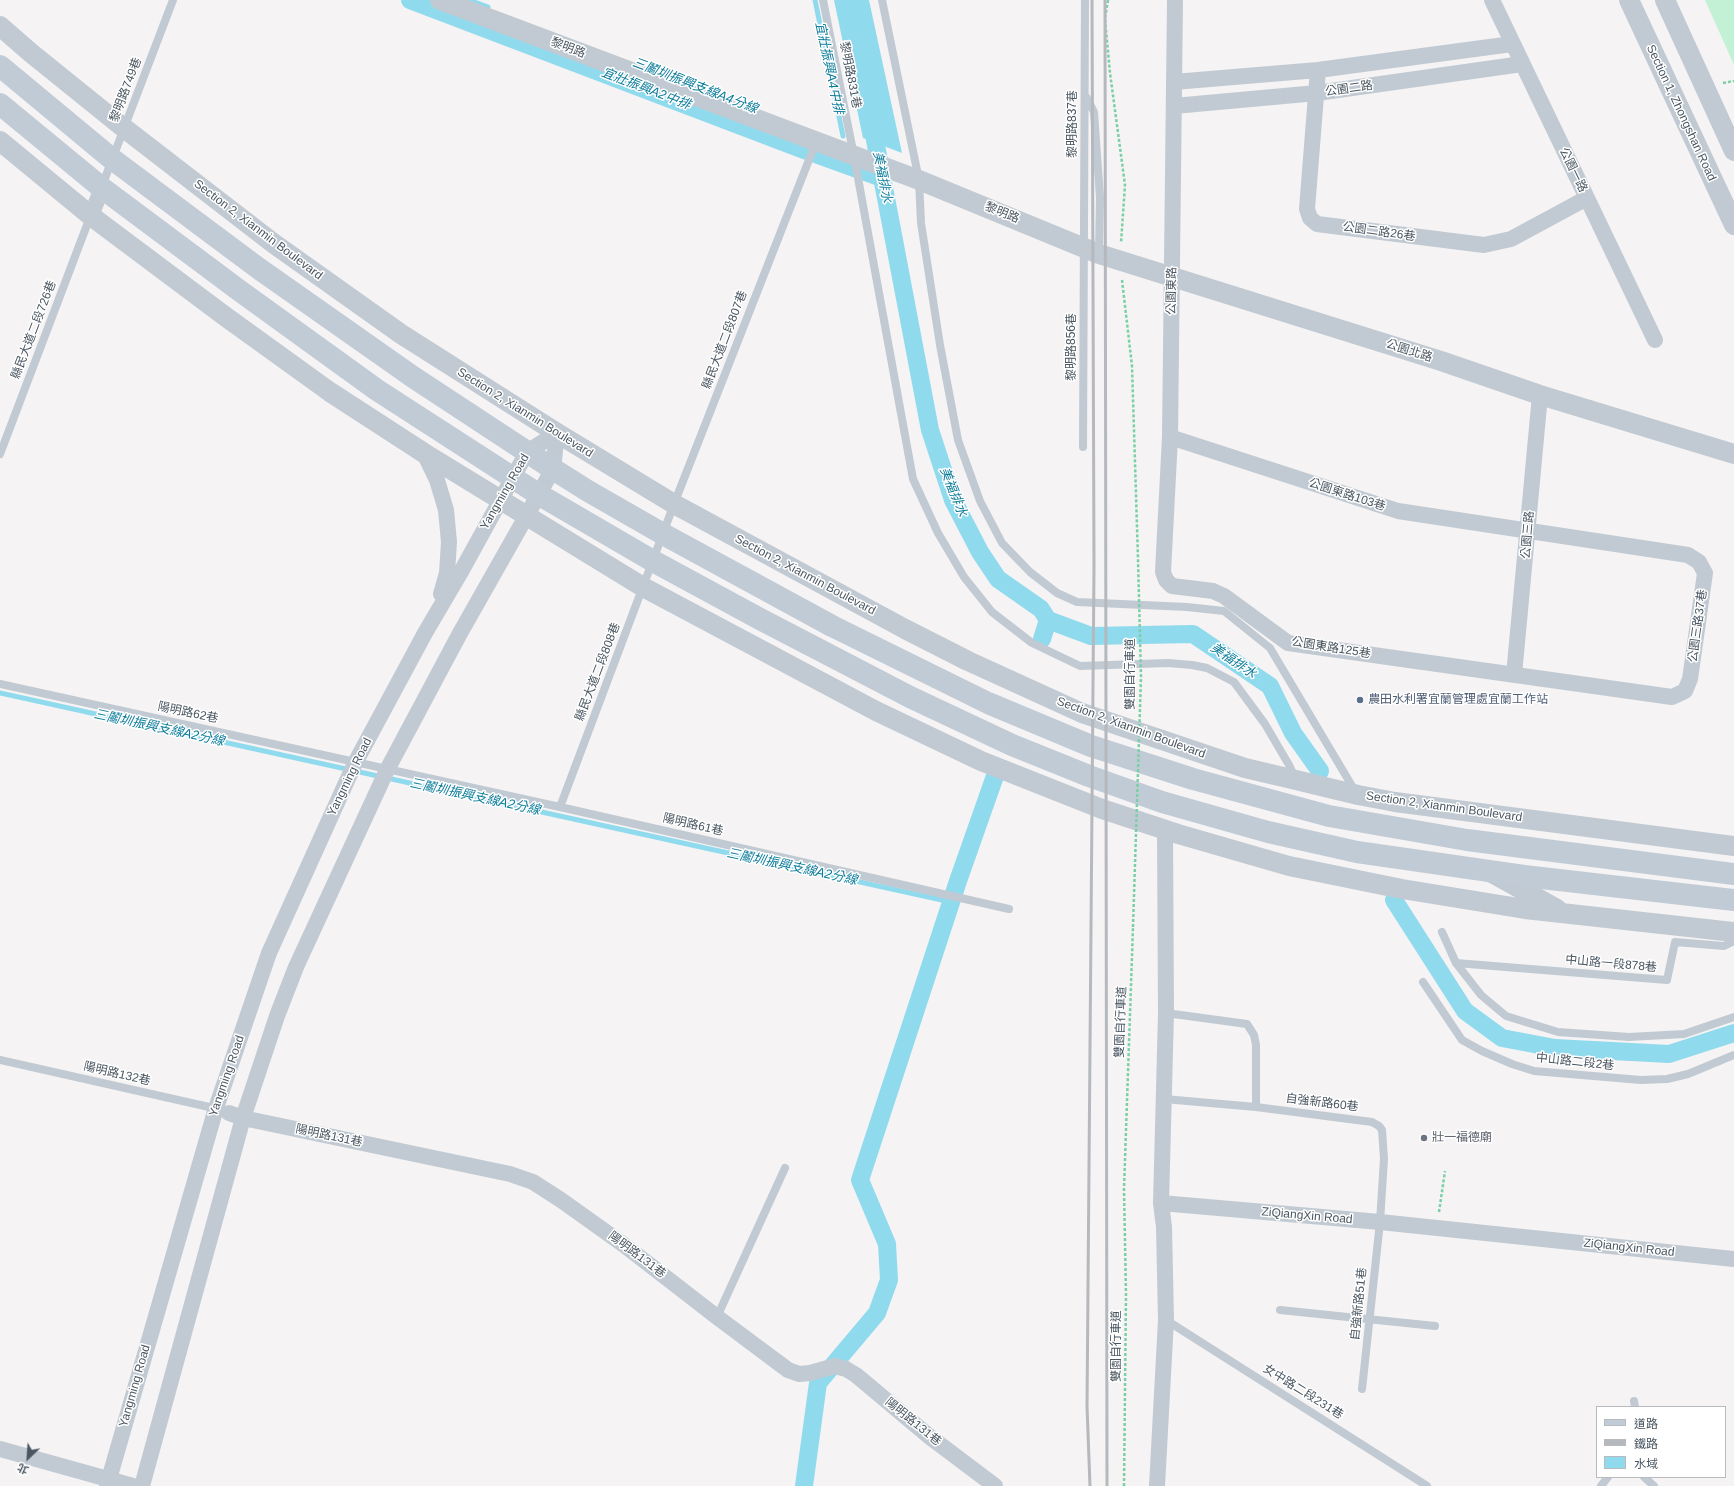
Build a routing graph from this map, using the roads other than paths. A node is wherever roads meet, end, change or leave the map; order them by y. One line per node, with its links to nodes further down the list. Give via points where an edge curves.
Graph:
1 (173, 0): 20 (lane, 黎明路749巷)
2 (440, 0): 22 (street, 黎明路)
3 (823, 0): 24 (lane, 黎明路831巷)
4 (882, 0): 26 (lane)
5 (1085, 0): 17 (lane, 黎明路837巷)
6 (1175, 0): 15 (street, 公園東路)
7 (1492, 0): 11 (street, 公園一路)
8 (1629, 0): 30 (street, Section 1, Zhongshan Road)
9 (1665, 0): 23 (street)
10 (0, 26): 20 (street, Section 2, Xianmin Boulevard)
11 (1512, 44): 12 (street, 公園一路); 14 (street, 公園二路)
12 (1522, 64): 16 (street, 公園二路); 28 (street, 公園一路)
13 (0, 66): 25 (main road)
14 (1318, 70): 15 (street, 公園二路); 16 (street, 公園二路26巷)
15 (1174, 82): 19 (street, 公園東路)
16 (1317, 93): 19 (street, 公園二路); 28 (street, 公園二路26巷, via 1307,209 1310,218 1317,224 1484,245 1511,239)
17 (1085, 95): 31 (lane, 黎明路837巷); 31 (lane, via 1094,112 1100,197)
18 (0, 104): 27 (main road)
19 (1174, 106): 32 (street, 公園東路)
20 (124, 128): 25 (lane, 黎明路749巷); 35 (street, Section 2, Xianmin Boulevard, via 273,243 401,334)
21 (0, 141): 29 (street)
22 (816, 142): 24 (street, 黎明路); 46 (lane, 縣民大道二段807巷)
23 (1734, 151)
24 (854, 156): 26 (street, 黎明路); 57 (lane, 黎明路831巷, via 913,480 938,534 964,577 992,612 1032,643 1080,666 1168,663 1192,665 1207,668 1234,682 1265,724)
25 (112, 159): 27 (lane, 黎明路749巷); 38 (main road, via 264,273 412,377)
26 (920, 180): 31 (street, 黎明路); 58 (lane, via 921,223 958,440 980,501 1002,543 1030,572 1057,592 1077,602 1224,611 1270,648)
27 (102, 188): 29 (street); 43 (main road, via 378,390)
28 (1587, 198): 33 (street, 公園一路)
29 (91, 216): 39 (street, via 330,392); 40 (lane, 縣民大道二段726巷)
30 (1734, 225)
31 (1092, 250): 32 (street, 公園北路); 37 (lane, 黎明路856巷)
32 (1173, 276): 34 (street, 公園北路, via 1442,361); 36 (street, 公園東路)
33 (1655, 340)
34 (1540, 395): 41 (street, 公園北路); 48 (street, 公園三路)
35 (557, 433): 38 (street, Yangming Road); 42 (street, Yangming Road); 46 (street, Section 2, Xianmin Boulevard)
36 (1170, 437): 48 (street, 公園東路103巷, via 1398,511); 50 (street, 公園東路, via 1163,572)
37 (1083, 447)
38 (527, 452): 42 (main road); 43 (street, Yangming Road)
39 (424, 453): 45 (street); 52 (street, via 437,480 446,510 449,542 447,574 438,604)
40 (0, 454)
41 (1734, 454)
42 (553, 468): 44 (street, Yangming Road); 49 (main road, via 588,491)
43 (513, 478): 44 (main road); 45 (street, Yangming Road)
44 (538, 494): 47 (street, Yangming Road); 49 (main road)
45 (501, 499): 47 (street); 52 (street, Yangming Road)
46 (674, 504): 49 (lane, 縣民大道二段807巷); 57 (street, Section 2, Xianmin Boulevard, via 947,650 1082,713 1245,768)
47 (526, 516): 51 (street); 56 (street, Yangming Road, via 459,635)
48 (1528, 532): 53 (street, 公園三路); 53 (street, 公園三路37巷, via 1688,555 1700,562 1705,573 1690,679 1685,691 1672,697)
49 (658, 547): 51 (lane, 縣民大道二段808巷); 61 (main road, via 832,626 988,703 1091,746 1192,779 1329,816); 64 (main road, via 910,697 1012,745 1089,776 1162,802 1268,832 1357,852)
50 (1166, 580): 53 (street, 公園東路125巷, via 1172,586 1213,591 1224,596 1288,643)
51 (643, 587): 60 (lane, 縣民大道二段808巷); 62 (street, via 876,711 981,761 1102,809)
52 (425, 632): 55 (street, Yangming Road)
53 (1514, 675)
54 (0, 684): 55 (lane, 陽明路62巷)
55 (355, 763): 56 (lane, 陽明路62巷); 80 (street, Yangming Road, via 269,954)
56 (379, 768): 60 (lane, 陽明路61巷); 80 (street, Yangming Road, via 277,1016)
57 (1296, 780): 58 (street, Section 2, Xianmin Boulevard)
58 (1358, 795): 59 (street, Section 2, Xianmin Boulevard)
59 (1415, 804): 61 (street); 63 (street, Section 2, Xianmin Boulevard)
60 (560, 807): 67 (lane, 陽明路61巷)
61 (1359, 821): 65 (main road, via 1466,840)
62 (1165, 829): 68 (street, via 1296,867 1402,889); 74 (street)
63 (1734, 846)
64 (1489, 871): 66 (main road); 68 (street)
65 (1734, 874)
66 (1734, 900)
67 (1009, 909)
68 (1565, 913): 70 (street)
69 (1442, 932): 72 (lane)
70 (1734, 932)
71 (1734, 941): 72 (lane, 中山路一段878巷, via 1724,946 1675,942 1667,980)
72 (1456, 963): 75 (lane, via 1481,995 1506,1016 1558,1032 1629,1037 1684,1034)
73 (1423, 982): 76 (lane, 中山路二段2巷, via 1462,1040 1512,1064 1534,1071 1641,1080 1667,1079 1688,1074)
74 (1166, 1013): 78 (street); 79 (lane, via 1247,1024 1254,1035 1256,1045)
75 (1734, 1017)
76 (1734, 1055)
77 (0, 1060): 80 (lane, 陽明路132巷)
78 (1164, 1099): 79 (lane, 自強新路60巷); 82 (street)
79 (1256, 1107): 83 (lane, 自強新路60巷, via 1372,1122 1379,1126 1382,1130 1384,1159)
80 (229, 1113): 86 (street, 陽明路131巷, via 510,1174 532,1182 624,1245); 94 (street, Yangming Road); 96 (street, Yangming Road)
81 (785, 1168): 86 (lane)
82 (1161, 1203): 83 (street, ZiQiangXin Road); 87 (street)
83 (1380, 1222): 84 (street, ZiQiangXin Road); 88 (lane, 自強新路51巷)
84 (1734, 1259)
85 (1280, 1310): 88 (lane)
86 (717, 1318): 97 (street, 陽明路131巷, via 788,1370 799,1374 835,1366 856,1375 930,1437)
87 (1166, 1320): 98 (street); 99 (lane, 女中路二段231巷)
88 (1369, 1320): 89 (lane); 90 (lane, 自強新路51巷)
89 (1435, 1326)
90 (1362, 1389)
91 (0, 1449): 94 (street)
92 (1607, 1478): 100 (lane)
93 (1645, 1478): 101 (lane)
94 (107, 1483): 95 (street)
95 (133, 1486)
96 (142, 1486)
97 (995, 1486)
98 (1157, 1486)
99 (1427, 1486)
100 (1601, 1486)
101 (1654, 1486)

